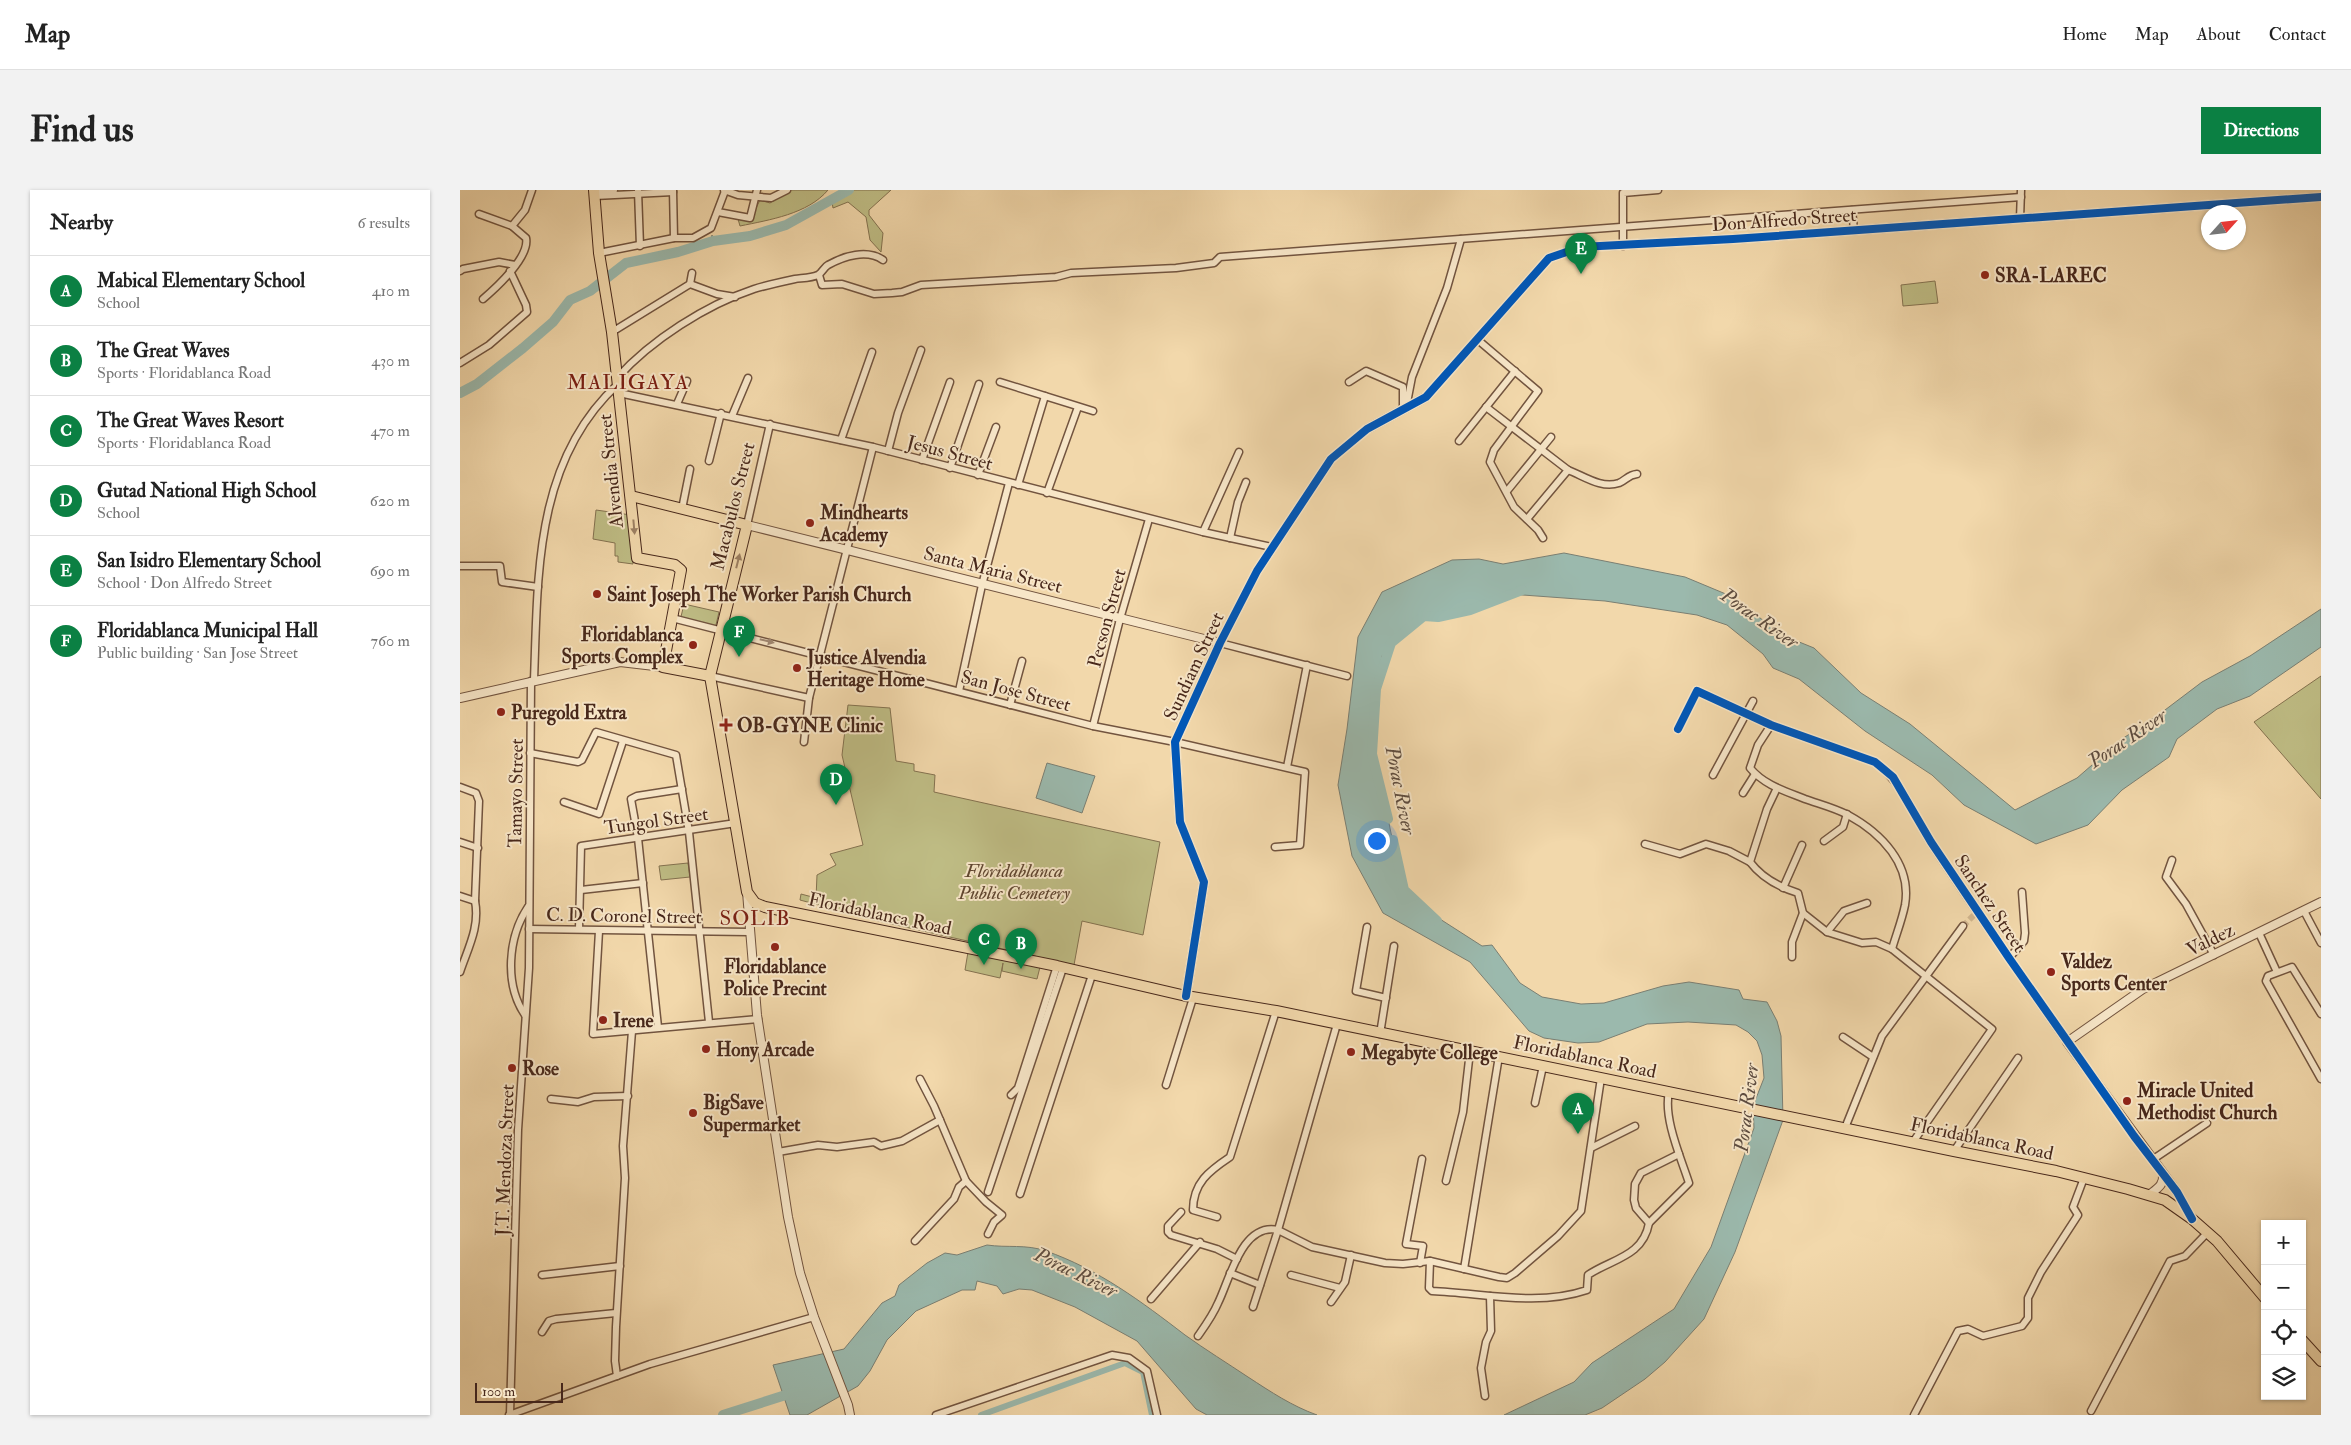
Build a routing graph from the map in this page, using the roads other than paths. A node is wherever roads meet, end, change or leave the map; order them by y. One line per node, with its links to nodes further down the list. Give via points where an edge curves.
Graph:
1 (532, 190): 17 (street, via 525,210)
2 (614, 190): 8 (street)
3 (787, 190): 11 (street, via 771,198)
4 (1658, 190): 7 (street)
5 (673, 191): 9 (street); 20 (street)
6 (727, 191): 11 (street); 14 (street)
7 (1624, 191): 18 (street)
8 (594, 192): 9 (street); 24 (main road, Alvendia Street)
9 (638, 192): 22 (street)
10 (2021, 193): 13 (street); 16 (street)
11 (756, 194): 14 (street, via 750,218)
12 (2321, 197): 16 (street, Don Alfredo Street)
13 (1852, 210): 18 (street); 19 (street)
14 (718, 212): 20 (street, via 711,228 693,238)
15 (479, 214): 17 (street)
16 (2020, 219): 19 (street, Don Alfredo Street)
17 (512, 226): 26 (street, via 527,242)
18 (1623, 227): 21 (street); 23 (street)
19 (1854, 230): 23 (street, Don Alfredo Street)
20 (674, 238): 22 (street)
21 (1461, 239): 30 (street, via 1220,257 1214,263 1176,268 921,285 892,293 874,294 842,284 822,285); 51 (street, via 1447,288 1412,377)
22 (640, 246): 24 (street)
23 (1623, 246): 35 (street, Don Alfredo Street, via 1581,247 1549,258)
24 (600, 256): 34 (main road, Alvendia Street)
25 (883, 260): 30 (street, via 872,254 848,257 827,265)
26 (515, 265): 27 (street, via 499,262); 28 (street)
27 (460, 271)
28 (510, 271): 33 (street); 38 (street, via 527,312 489,345)
29 (692, 273): 31 (street)
30 (818, 275): 32 (street, Tamayo Street, via 776,282)
31 (690, 284): 32 (street); 34 (street)
32 (736, 297): 41 (street, Tamayo Street, via 670,332 638,357)
33 (483, 299)
34 (612, 332): 41 (main road, Alvendia Street)
35 (1478, 340): 39 (street); 51 (street, Don Alfredo Street, via 1426,397)
36 (921, 350): 63 (street)
37 (872, 352): 59 (street)
38 (460, 363)
39 (1515, 370): 50 (street); 57 (street, via 1538,391)
40 (748, 378): 54 (street)
41 (617, 379): 48 (street, Jesus Street); 78 (main road, Alvendia Street); 90 (street, Tamayo Street, via 579,431 567,456 546,517)
42 (687, 381): 48 (street)
43 (950, 382): 66 (street)
44 (1000, 382): 47 (street)
45 (1349, 382): 51 (street, via 1366,371 1403,387)
46 (979, 384): 68 (street)
47 (1046, 396): 49 (street); 75 (street)
48 (677, 404): 53 (street, Jesus Street)
49 (1078, 407): 52 (street); 77 (street)
50 (1486, 407): 57 (street); 60 (street)
51 (1404, 409): 65 (street, Don Alfredo Street, via 1367,429)
52 (1093, 411)
53 (720, 413): 54 (street, Jesus Street); 67 (street)
54 (732, 416): 55 (street, Jesus Street)
55 (770, 424): 59 (street, Jesus Street); 82 (street, Macabulos Street)
56 (996, 427): 72 (street)
57 (1512, 428): 62 (street); 76 (street, via 1494,450 1490,462)
58 (1551, 437): 62 (street)
59 (841, 440): 61 (street, Jesus Street)
60 (1459, 441)
61 (873, 447): 63 (street, Jesus Street); 87 (street)
62 (1540, 450): 70 (street); 76 (street)
63 (888, 451): 66 (street, Jesus Street)
64 (1239, 452): 83 (street)
65 (1331, 459): 86 (street, Sundiam Street)
66 (922, 460): 68 (street, Jesus Street)
67 (710, 461)
68 (950, 468): 72 (street, Jesus Street)
69 (690, 469): 79 (street)
70 (1568, 470): 71 (street, via 1600,485 1619,483); 81 (street)
71 (1637, 474)
72 (978, 475): 74 (street, Jesus Street)
73 (1246, 482): 84 (street)
74 (1009, 483): 75 (street, Jesus Street); 89 (street)
75 (1018, 485): 77 (street, Jesus Street)
76 (1507, 491): 81 (street, via 1514,507)
77 (1048, 493): 80 (street, Jesus Street)
78 (631, 496): 79 (main road, Santa Maria Street); 91 (main road, Alvendia Street, one-way to 91, via 637,558 680,568)
79 (682, 509): 82 (main road, Santa Maria Street)
80 (1149, 519): 83 (street, Jesus Street); 92 (street, Pecson Street)
81 (1527, 519): 85 (street)
82 (747, 524): 87 (street, Santa Maria Street); 93 (main road, Macabulos Street, one-way to 82)
83 (1202, 532): 84 (street, Jesus Street)
84 (1230, 538): 86 (street, Jesus Street)
85 (1543, 538)
86 (1272, 547): 94 (street, Sundiam Street)
87 (848, 550): 89 (street, Santa Maria Street); 95 (street)
88 (460, 566): 90 (street, via 500,566 502,582)
89 (982, 585): 92 (street, Santa Maria Street); 102 (street)
90 (538, 587): 101 (street, Tamayo Street)
91 (672, 618): 93 (street, San Jose Street); 98 (main road)
92 (1120, 619): 94 (street, Santa Maria Street); 109 (street, Pecson Street)
93 (720, 629): 95 (street, San Jose Street, one-way to 95); 99 (main road, Macabulos Street)
94 (1220, 643): 97 (street, Santa Maria Street); 113 (street, Sundiam Street)
95 (820, 655): 102 (street, San Jose Street); 104 (street)
96 (1022, 661): 106 (street)
97 (1307, 665): 100 (street, Santa Maria Street); 115 (street)
98 (664, 667): 99 (main road); 101 (street, via 620,662)
99 (710, 676): 104 (street); 124 (main road, Macabulos Street)
100 (1347, 676)
101 (533, 680): 103 (street); 114 (street, Tamayo Street)
102 (959, 691): 106 (street, San Jose Street)
103 (460, 698)
104 (809, 698): 112 (street)
105 (1753, 701): 107 (street)
106 (1010, 705): 109 (street, San Jose Street)
107 (1748, 715): 108 (street, Sanchez Street); 110 (street, Sanchez Street, via 1697,691); 117 (street)
108 (1771, 725): 116 (street, via 1750,768); 163 (street, Sanchez Street, via 1875,762 1887,772 1898,783 1930,842 1976,914)
109 (1093, 726): 113 (street, San Jose Street)
110 (1678, 729)
111 (623, 741): 114 (street, via 596,732 578,762); 120 (street, via 676,755); 122 (street, via 599,814)
112 (804, 742)
113 (1175, 742): 115 (street, San Jose Street); 169 (street, Sundiam Street, via 1180,822 1204,882)
114 (530, 753): 144 (street, Tamayo Street)
115 (1287, 767): 131 (street, San Jose Street, via 1305,772 1300,845)
116 (1755, 774): 119 (street); 121 (street)
117 (1713, 775)
118 (460, 787): 132 (street, via 478,796)
119 (1777, 788): 123 (street); 134 (street)
120 (682, 789): 125 (street); 126 (street, via 631,799)
121 (1743, 793)
122 (564, 802)
123 (1847, 814): 127 (street, via 1842,827); 159 (street, via 1881,836 1899,860 1905,903)
124 (736, 824): 125 (street, Tungol Street); 138 (main road, Macabulos Street)
125 (689, 832): 126 (street, Tungol Street); 153 (street)
126 (638, 838): 135 (street); 137 (street, Tungol Street, via 581,846)
127 (1824, 841)
128 (460, 842): 132 (street)
129 (1646, 844): 134 (street, via 1680,854 1706,844)
130 (1802, 846): 136 (street)
131 (1275, 847)
132 (478, 848): 141 (street)
133 (2172, 860): 161 (street, via 2166,877 2186,904)
134 (1750, 862): 136 (street, via 1758,873)
135 (643, 883): 137 (street); 152 (street)
136 (1783, 888): 146 (street, via 1798,893)
137 (581, 890): 150 (street)
138 (747, 892): 154 (street); 164 (main road, Floridablanca Road, via 755,903 764,907)
139 (2022, 892): 163 (street, via 2024,941)
140 (460, 896): 141 (street)
141 (475, 901): 160 (street, via 474,936)
142 (2321, 902): 145 (street, Valdez)
143 (1867, 903): 155 (street, via 1844,911)
144 (528, 906): 149 (street, J.T. Mendoza Street); 173 (street, via 518,922 511,948 517,1004)
145 (2304, 911): 156 (street, Valdez); 157 (street)
146 (1803, 913): 155 (street); 162 (street, via 1792,942)
147 (1963, 926): 168 (street)
148 (1367, 928): 170 (street, via 1356,992)
149 (529, 929): 150 (street, C. D. Coronel Street); 173 (street, J.T. Mendoza Street)
150 (579, 929): 151 (street, C. D. Coronel Street)
151 (599, 931): 152 (street, C. D. Coronel Street); 178 (street, via 593,1034)
152 (648, 931): 153 (street, C. D. Coronel Street); 177 (street)
153 (701, 932): 154 (street, C. D. Coronel Street); 175 (street)
154 (749, 932): 174 (street)
155 (1827, 932): 159 (street, via 1862,943 1876,942)
156 (2259, 933): 161 (street, Valdez); 166 (street)
157 (2321, 943)
158 (1394, 946): 170 (street)
159 (1892, 949): 168 (street)
160 (463, 951): 165 (street)
161 (2214, 955): 181 (street, Valdez, via 2143,989)
162 (1792, 957)
163 (2009, 958): 181 (street, Sanchez Street)
164 (1060, 967): 167 (main road, Floridablanca Road); 192 (street, via 1018,1088); 211 (street)
165 (460, 972)
166 (2277, 972): 172 (street, via 2289,966 2294,968); 189 (street, via 2268,976 2266,981)
167 (1092, 974): 169 (main road, Floridablanca Road); 212 (street)
168 (1924, 976): 184 (street, via 1882,1036); 200 (street, via 1992,1028)
169 (1190, 997): 171 (main road, Floridablanca Road); 190 (street)
170 (1386, 998): 179 (street)
171 (1276, 1011): 176 (main road, Floridablanca Road); 215 (street, via 1230,1157 1210,1170 1193,1195 1194,1210)
172 (2321, 1014)
173 (525, 1015): 248 (street, J.T. Mendoza Street, via 518,1130)
174 (758, 1019): 175 (street); 203 (street)
175 (709, 1022): 177 (street)
176 (1337, 1024): 179 (main road, Floridablanca Road); 218 (street)
177 (658, 1027): 178 (street)
178 (632, 1031): 193 (street)
179 (1380, 1034): 182 (main road, Floridablanca Road)
180 (1843, 1037): 184 (street)
181 (2067, 1042): 206 (street, Sanchez Street)
182 (1470, 1051): 183 (main road, Floridablanca Road); 210 (street, via 1463,1112)
183 (1499, 1056): 186 (main road, Floridablanca Road); 228 (street)
184 (1873, 1057): 199 (street)
185 (2018, 1058): 202 (street)
186 (1542, 1066): 188 (main road, Floridablanca Road); 195 (street)
187 (920, 1078): 196 (street)
188 (1601, 1078): 191 (main road, Floridablanca Road); 201 (street)
189 (2321, 1079)
190 (1166, 1085)
191 (1669, 1092): 199 (main road, Floridablanca Road); 204 (street, via 1666,1102)
192 (1011, 1095)
193 (628, 1096): 194 (street, via 594,1097 578,1102); 227 (street, via 623,1146)
194 (552, 1099)
195 (1535, 1103)
196 (940, 1120): 203 (street, via 902,1141 881,1146 874,1142 838,1147 818,1145); 209 (street)
197 (2207, 1123): 206 (street)
198 (1635, 1126): 201 (street)
199 (1846, 1128): 200 (main road, Floridablanca Road)
200 (1913, 1142): 202 (main road, Floridablanca Road)
201 (1591, 1148): 228 (street, via 1581,1211 1558,1236 1507,1278)
202 (1954, 1151): 208 (main road, Floridablanca Road)
203 (778, 1152): 240 (street, via 800,1273)
204 (1679, 1154): 217 (street, via 1689,1183); 217 (street, via 1641,1173 1635,1184 1636,1208)
205 (1422, 1159): 226 (street, via 1406,1244 1423,1246)
206 (2152, 1160): 207 (street, Sanchez Street)
207 (2163, 1174): 213 (street, via 2161,1186); 216 (street, Sanchez Street)
208 (2084, 1178): 213 (main road, Floridablanca Road); 252 (street, via 2073,1207 2078,1215 2028,1298 2028,1318 2022,1326 1983,1336 1968,1329 1958,1331)
209 (966, 1181): 220 (street, via 1002,1215); 221 (street, via 954,1199)
210 (1446, 1181)
211 (988, 1192)
212 (1020, 1194)
213 (2149, 1195): 216 (main road, Floridablanca Road, via 2165,1200)
214 (1181, 1212): 222 (street, via 1168,1226 1168,1232)
215 (1217, 1217)
216 (2192, 1219): 219 (main road, Floridablanca Road)
217 (1649, 1223): 235 (street, via 1641,1241 1623,1259 1588,1275 1587,1290 1546,1298)
218 (1278, 1230): 223 (street, via 1312,1247); 224 (street, via 1263,1229 1248,1239); 232 (street)
219 (2208, 1232): 234 (main road, Floridablanca Road); 247 (street, via 2185,1256 2170,1261)
220 (988, 1234)
221 (915, 1241)
222 (1200, 1242): 224 (street); 236 (street)
223 (1351, 1256): 226 (street, via 1385,1263); 233 (street, via 1347,1276)
224 (1237, 1260): 229 (street)
225 (1430, 1261): 226 (street); 228 (street); 235 (street, via 1429,1288 1432,1291)
226 (1420, 1263)
227 (620, 1266): 230 (street); 239 (street)
228 (1464, 1269)
229 (1230, 1273): 232 (street); 242 (street, via 1218,1304)
230 (542, 1275)
231 (1291, 1275): 233 (street)
232 (1260, 1285): 238 (street)
233 (1340, 1288): 237 (street)
234 (2261, 1293)
235 (1490, 1296): 246 (street, via 1491,1331 1481,1368)
236 (1151, 1299)
237 (1331, 1302)
238 (1253, 1307)
239 (616, 1313): 241 (street, via 556,1319 549,1321); 245 (street)
240 (814, 1317): 245 (street); 249 (street)
241 (542, 1332)
242 (1198, 1336)
243 (2306, 1345): 244 (main road)
244 (2321, 1362)
245 (617, 1376): 248 (street)
246 (1485, 1396)
247 (2091, 1411)
248 (510, 1415)
249 (850, 1415)
250 (936, 1415): 251 (street, via 1112,1355 1129,1358 1147,1371)
251 (1158, 1415)
252 (1914, 1415)

